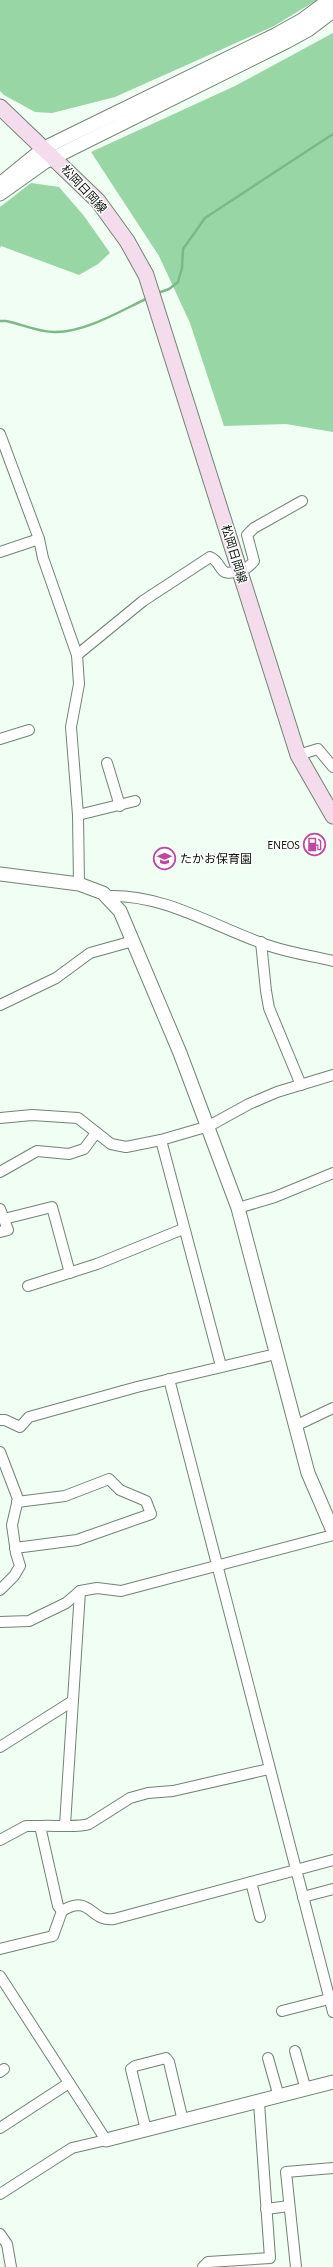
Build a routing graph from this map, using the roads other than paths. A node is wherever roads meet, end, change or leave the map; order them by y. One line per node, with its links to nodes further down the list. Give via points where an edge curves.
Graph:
1 (329, 0): 5 (street, via 276,35)
2 (333, 11): 5 (street, via 286,42)
3 (0, 107): 5 (main road, 松岡日岡線)
4 (0, 121): 5 (main road, 松岡日岡線)
5 (45, 155): 6 (street); 7 (street); 12 (main road, 松岡日岡線, via 66,181 108,222 140,278 148,285)
6 (0, 184)
7 (0, 194)
8 (0, 434): 10 (street)
9 (302, 501): 12 (street, via 254,528 247,535 254,561 249,568)
10 (39, 539): 11 (street); 13 (street, via 43,558)
11 (0, 552)
12 (239, 571): 13 (street, via 224,573 210,557 143,601); 16 (main road, 松岡日岡線)
13 (77, 655): 21 (street, via 79,684 71,727)
14 (29, 730): 15 (street)
15 (0, 739)
16 (298, 755): 18 (street, via 318,748); 22 (main road, 松岡日岡線)
17 (107, 763): 20 (street)
18 (333, 767)
19 (135, 801): 20 (street)
20 (120, 806): 21 (street)
21 (78, 815): 24 (street)
22 (333, 816)
23 (0, 874): 24 (street)
24 (79, 884): 25 (street)
25 (108, 896): 26 (street, via 120,911); 27 (street, via 131,896 154,901)
26 (133, 941): 29 (street, via 90,953 56,978); 33 (street)
27 (261, 942): 28 (street); 31 (street, via 270,1008)
28 (333, 961)
29 (0, 1005)
30 (333, 1075): 31 (street)
31 (302, 1084): 33 (street, via 249,1104)
32 (0, 1118): 34 (street, via 78,1118)
33 (208, 1126): 35 (street); 38 (street)
34 (96, 1133): 35 (street, via 111,1144 126,1147); 36 (street, via 84,1149 69,1154 37,1151)
35 (161, 1140): 41 (street)
36 (0, 1172)
37 (333, 1172): 38 (street, via 275,1197)
38 (238, 1208): 45 (street)
39 (0, 1209): 40 (street)
40 (4, 1219): 42 (street, via 8,1230); 43 (street, via 52,1207)
41 (183, 1229): 43 (street); 46 (street)
42 (0, 1232)
43 (70, 1273): 44 (street)
44 (28, 1286)
45 (276, 1354): 46 (street); 50 (street)
46 (221, 1366): 47 (street)
47 (169, 1380): 49 (street, via 29,1417 20,1427); 56 (street)
48 (333, 1408): 50 (street)
49 (0, 1420)
50 (295, 1426): 53 (street, via 308,1473)
51 (0, 1452): 52 (street)
52 (17, 1502): 55 (street, via 12,1525); 55 (street, via 65,1496 109,1480 120,1490 146,1500 151,1514 77,1540)
53 (333, 1531)
54 (333, 1535): 56 (street)
55 (15, 1548): 57 (street, via 20,1566)
56 (215, 1565): 58 (street, via 122,1591 97,1588); 62 (street)
57 (0, 1590)
58 (80, 1591): 59 (street, via 66,1603 30,1621); 60 (street)
59 (0, 1622)
60 (71, 1702): 61 (street); 63 (street)
61 (0, 1747)
62 (269, 1769): 63 (street, via 173,1791 148,1793 130,1798 82,1827); 67 (street)
63 (65, 1825): 64 (street)
64 (40, 1826): 65 (street, via 26,1826); 71 (street, via 58,1906)
65 (0, 1840)
66 (333, 1860): 67 (street)
67 (296, 1869): 68 (street); 70 (street)
68 (251, 1882): 71 (street, via 108,1920 82,1905 74,1904); 72 (street)
69 (333, 1889): 70 (street)
70 (303, 1896): 75 (street)
71 (62, 1911): 73 (street, via 53,1936)
72 (260, 1917)
73 (0, 1949)
74 (0, 1976): 81 (street)
75 (329, 1999): 76 (street); 77 (street)
76 (282, 2011)
77 (333, 2012)
78 (295, 2051): 82 (street)
79 (268, 2058): 83 (street)
80 (333, 2082): 82 (street)
81 (69, 2084): 86 (street); 88 (street)
82 (306, 2090): 83 (street)
83 (279, 2097): 84 (street)
84 (259, 2103): 85 (street); 92 (street)
85 (183, 2121): 87 (street); 87 (street, via 166,2058 131,2069)
86 (0, 2128)
87 (146, 2130): 88 (street)
88 (106, 2140): 90 (street, via 72,2148)
89 (333, 2168): 91 (street, via 286,2172)
90 (0, 2194)
91 (289, 2206): 92 (street); 96 (street)
92 (266, 2209): 95 (street, via 270,2258 208,2262)
93 (0, 2234): 94 (street, via 7,2244)
94 (12, 2267)
95 (204, 2267)
96 (296, 2267)

